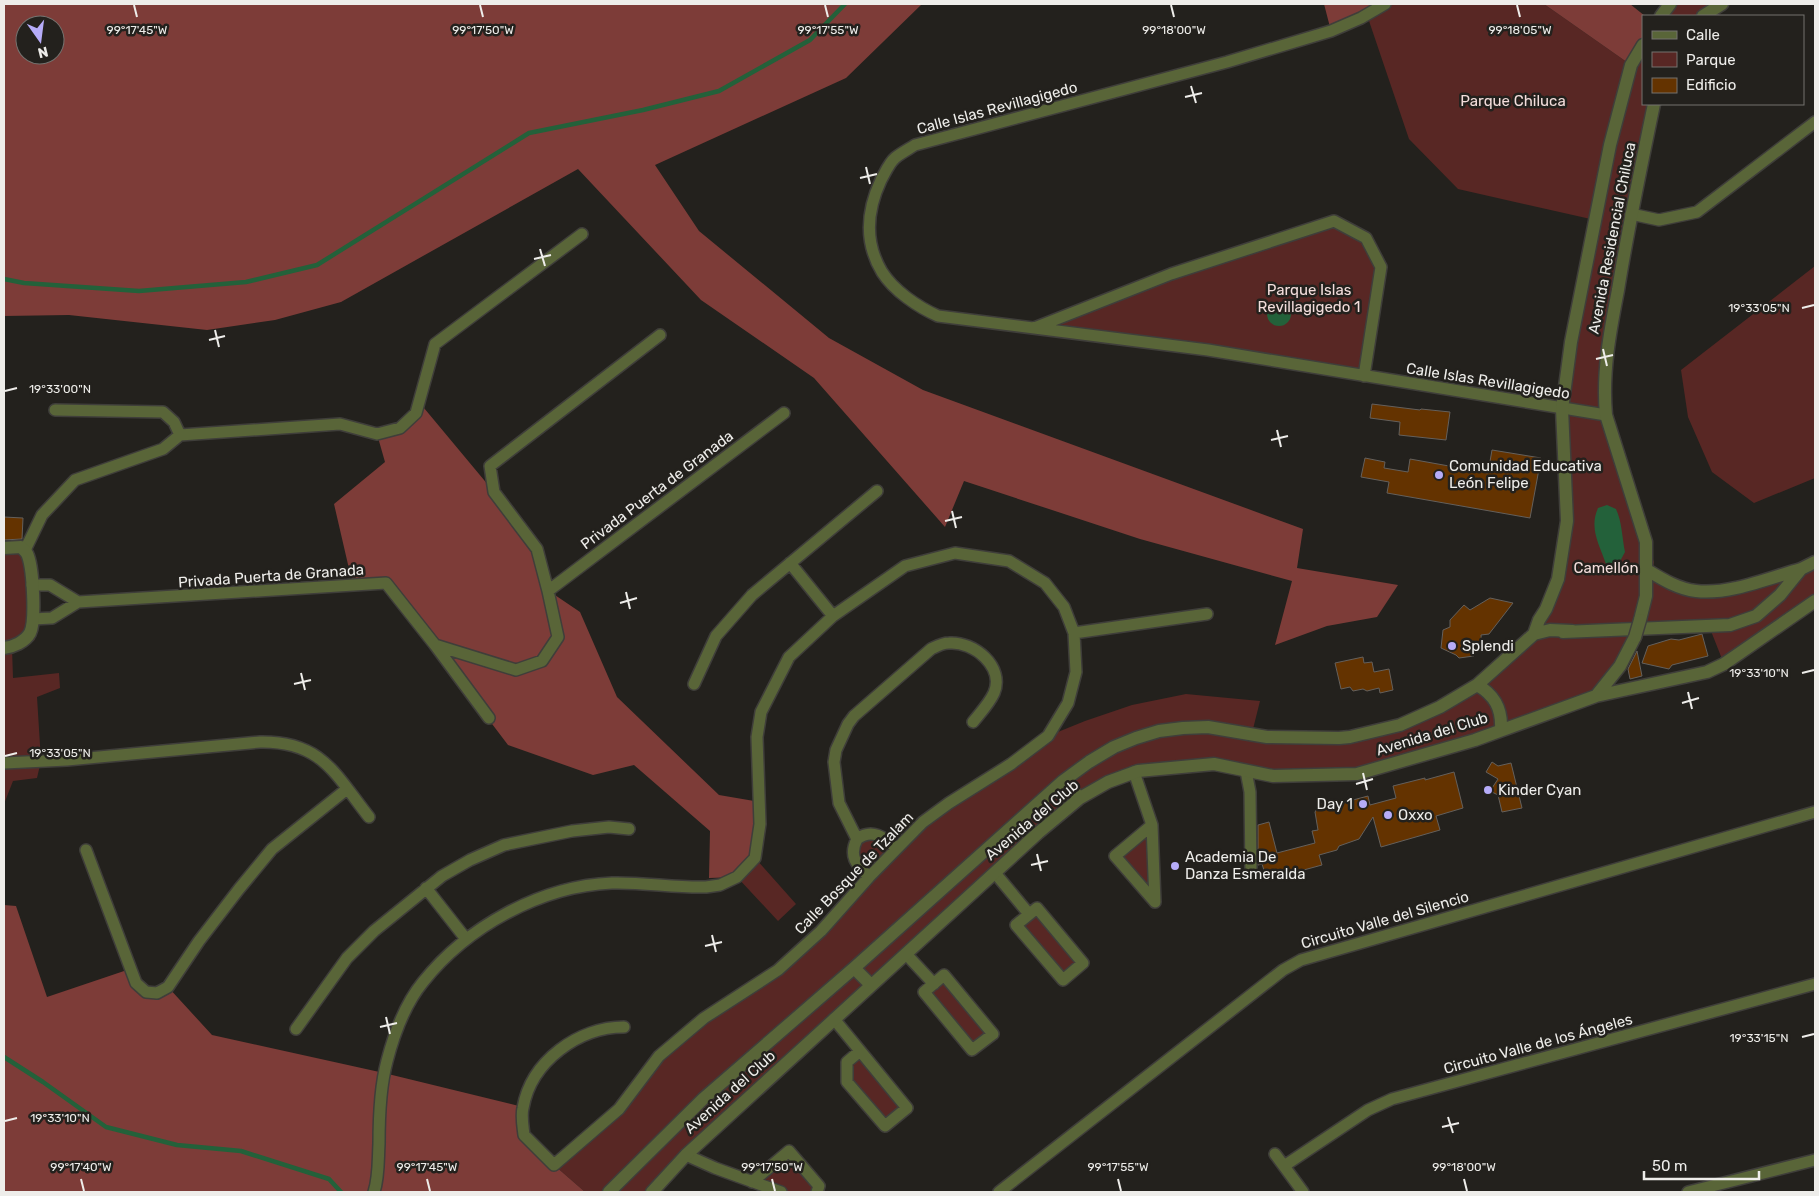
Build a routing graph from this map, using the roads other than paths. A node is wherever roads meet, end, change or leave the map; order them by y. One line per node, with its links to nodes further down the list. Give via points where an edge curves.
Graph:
1 (1385, 4): 11 (street, Calle Islas Revillagigedo, via 1331,31 915,145 895,158 874,195 869,217 869,234 876,257 889,282 923,309 938,316)
2 (1670, 4): 4 (street)
3 (1722, 4): 5 (street)
4 (1662, 15)
5 (1705, 15)
6 (1642, 47): 14 (street, Avenida Residencial Chiluca, via 1631,65 1610,145 1571,342)
7 (1654, 105): 9 (street, Avenida Residencial Chiluca)
8 (1815, 122): 9 (street, via 1697,212 1659,220)
9 (1631, 214): 17 (street, Avenida Residencial Chiluca, via 1608,347)
10 (582, 234): 18 (street, via 435,344 416,413 400,428 377,434 340,424)
11 (1033, 328): 13 (street, Calle Islas Revillagigedo, via 1208,350); 13 (street, Calle Islas Revillagigedo, via 1171,274 1334,221 1366,238 1382,267)
12 (660, 336): 27 (street, via 490,466 494,492 537,549)
13 (1364, 376): 14 (street, Calle Islas Revillagigedo)
14 (1562, 409): 17 (street, Calle Islas Revillagigedo); 34 (street, Avenida Residencial Chiluca, via 1567,521 1558,579 1543,622)
15 (56, 410): 18 (street, via 163,412 174,422)
16 (784, 412): 27 (street, Privada Puerta de Granada)
17 (1606, 415): 25 (street, Avenida Residencial Chiluca, via 1646,542)
18 (180, 435): 21 (street, via 163,449 75,480 42,515)
19 (877, 491): 23 (street)
20 (4, 548): 21 (street, via 21,547)
21 (25, 550): 26 (street)
22 (1815, 562): 24 (street)
23 (790, 563): 31 (street); 38 (street, via 752,595 716,636)
24 (1801, 569): 25 (street, via 1730,589 1696,591 1673,585); 34 (street, via 1780,595 1756,616 1730,625)
25 (1647, 570): 37 (street, Avenida Residencial Chiluca, bridge, via 1646,596 1640,620)
26 (32, 585): 29 (street, via 50,585); 32 (street)
27 (548, 591): 35 (street, via 558,637 542,661 516,670)
28 (1815, 601): 41 (street, Avenida del Club, via 1724,664 1707,672)
29 (78, 602): 32 (street, Privada Puerta de Granada, via 52,618); 35 (street, Privada Puerta de Granada, via 386,584)
30 (1207, 614): 33 (street)
31 (834, 616): 33 (street, Calle Bosque de Tzalam, via 905,566 955,553 1009,561 1045,583 1064,607); 64 (street, Calle Bosque de Tzalam, via 789,657 761,712 757,737 760,824 755,858 737,877 706,887 612,883 575,888 509,913)
32 (33, 619): 36 (street, via 30,634 21,642)
33 (1074, 633): 57 (street, Calle Bosque de Tzalam, via 1076,672 1068,703 1048,736 1012,764 949,803)
34 (1534, 634): 39 (street, Avenida del Club)
35 (435, 646): 43 (street, Privada Puerta de Granada)
36 (4, 648)
37 (1620, 666): 40 (street, Avenida Residencial Chiluca); 42 (street, Avenida Residencial Chiluca)
38 (694, 684)
39 (1477, 685): 45 (street, via 1497,703); 49 (street, Avenida del Club, via 1400,725 1350,737 1267,737 1208,727 1159,731 1114,747)
40 (1612, 686): 41 (street); 42 (street)
41 (1636, 687): 42 (street, Avenida del Club)
42 (1596, 696): 45 (street, Avenida del Club)
43 (489, 718)
44 (972, 722): 56 (street, via 994,693 994,673 984,656 973,648 951,643 931,649 854,716 836,750 834,762 839,803)
45 (1501, 729): 47 (street, Avenida del Club, via 1448,749 1356,774 1273,776)
46 (4, 763): 50 (street, via 276,742 306,749 321,758)
47 (1246, 770): 48 (street, Avenida del Club, via 1214,764); 60 (street, via 1250,792)
48 (1134, 772): 51 (street, Avenida del Club); 54 (street)
49 (1063, 781): 51 (street); 66 (street, Avenida del Club)
50 (347, 789): 53 (street); 58 (street, via 272,849 199,940 168,987 157,993 146,992 136,984)
51 (1080, 798): 59 (street, Avenida del Club)
52 (1815, 812): 84 (street, Circuito Valle del Silencio, via 1301,960 1283,970)
53 (369, 817)
54 (1152, 825): 54 (street, via 1154,893 1155,902 1115,856)
55 (629, 829): 62 (street, via 609,827 572,831 504,845 470,860)
56 (857, 839): 57 (street, via 873,834 884,837); 61 (street, via 854,850 856,864)
57 (896, 848): 61 (street, Calle Bosque de Tzalam)
58 (86, 850)
59 (994, 873): 63 (street); 65 (street, Avenida del Club)
60 (1251, 874)
61 (869, 877): 71 (street, Calle Bosque de Tzalam, via 821,931 778,970 704,1018 659,1056 619,1109 554,1165 524,1135 523,1107 536,1075 550,1059 576,1039 603,1029)
62 (426, 888): 64 (street); 72 (street, via 347,958)
63 (1029, 914): 63 (street, via 1016,925 1063,980 1083,963 1037,908)
64 (466, 939): 79 (street, Calle Bosque de Tzalam, via 421,984 397,1029 384,1073)
65 (906, 954): 67 (street); 69 (street, Avenida del Club)
66 (854, 968): 69 (street); 80 (street, Avenida del Club, via 703,1099)
67 (934, 984): 67 (street, via 924,992 972,1050 993,1034 944,975)
68 (1815, 984): 77 (street, Circuito Valle de los Ángeles, via 1392,1099 1368,1110)
69 (871, 985): 70 (street, Avenida del Club)
70 (834, 1019): 73 (street); 75 (street, Avenida del Club)
71 (624, 1027)
72 (296, 1029)
73 (860, 1051): 73 (street, via 908,1108 885,1126 847,1082 847,1062)
74 (1275, 1154): 77 (street)
75 (686, 1155): 78 (street); 81 (street, Avenida del Club)
76 (1815, 1160): 86 (street)
77 (1284, 1166): 85 (street)
78 (752, 1182): 82 (street); 83 (street, via 789,1151 819,1186)
79 (374, 1192)
80 (609, 1192)
81 (652, 1192)
82 (781, 1192)
83 (817, 1192)
84 (999, 1192)
85 (1303, 1192)
86 (1688, 1192)

